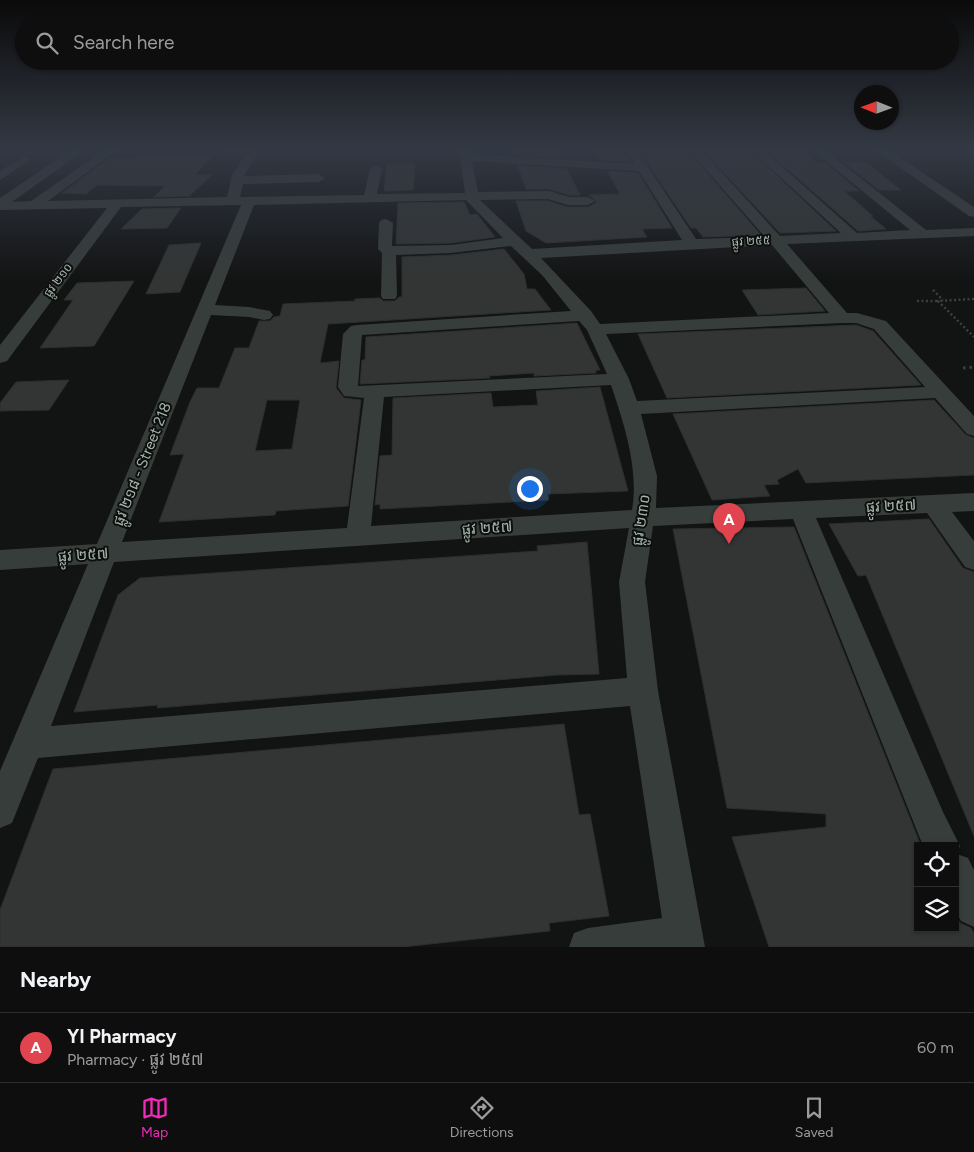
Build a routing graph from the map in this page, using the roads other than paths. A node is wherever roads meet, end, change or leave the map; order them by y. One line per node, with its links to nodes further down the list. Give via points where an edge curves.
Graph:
1 (17, 193): 15 (street)
2 (51, 193): 16 (street)
3 (240, 193): 12 (street, ផ្លូវ ២១៨ - Street 218)
4 (371, 193): 11 (street)
5 (660, 193): 23 (street)
6 (734, 193): 22 (street)
7 (804, 193): 21 (street)
8 (873, 193): 20 (street)
9 (945, 193): 17 (street)
10 (472, 196): 11 (street); 13 (street, via 549,195 568,201); 24 (street, ផ្លូវ ២៣០, via 473,201)
11 (370, 198): 12 (street)
12 (241, 201): 14 (street); 27 (street, ផ្លូវ ២១៨ - Street 218)
13 (588, 201)
14 (117, 204): 16 (street); 31 (street, ផ្លូវ ២១០)
15 (0, 205): 16 (street)
16 (33, 206)
17 (974, 213)
18 (386, 223): 25 (street, via 385,249)
19 (974, 232): 20 (street, ផ្លូវ ២៥៥)
20 (923, 234): 21 (street, ផ្លូវ ២៥៥)
21 (853, 238): 22 (street, ផ្លូវ ២៥៥)
22 (776, 240): 23 (street, ផ្លូវ ២៥៥); 29 (street)
23 (692, 244): 24 (street, ផ្លូវ ២៥៥)
24 (520, 247): 25 (street, ផ្លូវ ២៥៥); 30 (street, ផ្លូវ ២៣០, via 562,288)
25 (389, 251): 26 (street)
26 (389, 296)
27 (204, 310): 28 (street); 42 (street, ផ្លូវ ២១៨ - Street 218)
28 (264, 315)
29 (842, 318): 30 (street); 34 (street, via 857,318 880,325)
30 (590, 322): 32 (street, ផ្លូវ ២៣០); 33 (street, via 357,330 352,334 348,387 351,392)
31 (0, 357)
32 (619, 379): 33 (street); 35 (street, ផ្លូវ ២៣០)
33 (375, 391): 41 (street)
34 (942, 392): 35 (street); 36 (street)
35 (630, 408): 40 (street, ផ្លូវ ២៣០, via 646,476)
36 (974, 429)
37 (974, 502): 38 (street, ផ្លូវ ២៥៧)
38 (932, 504): 39 (street, ផ្លូវ ២៥៧); 44 (street)
39 (800, 510): 40 (street, ផ្លូវ ២៥៧); 48 (street)
40 (641, 518): 41 (street, ផ្លូវ ២៥៧); 45 (street, ផ្លូវ ២៣០, via 632,582)
41 (358, 537): 42 (street, ផ្លូវ ២៥៧)
42 (105, 553): 43 (street, ផ្លូវ ២៥៧); 46 (street, ផ្លូវ ២១៨ - Street 218)
43 (0, 560)
44 (974, 560)
45 (643, 692): 46 (street); 51 (street, ផ្លូវ ២៣០)
46 (28, 743): 47 (street, ផ្លូវ ២១៨ - Street 218)
47 (0, 811)
48 (940, 842)
49 (959, 880): 50 (street)
50 (974, 908)
51 (685, 941): 52 (street)
52 (588, 947)

